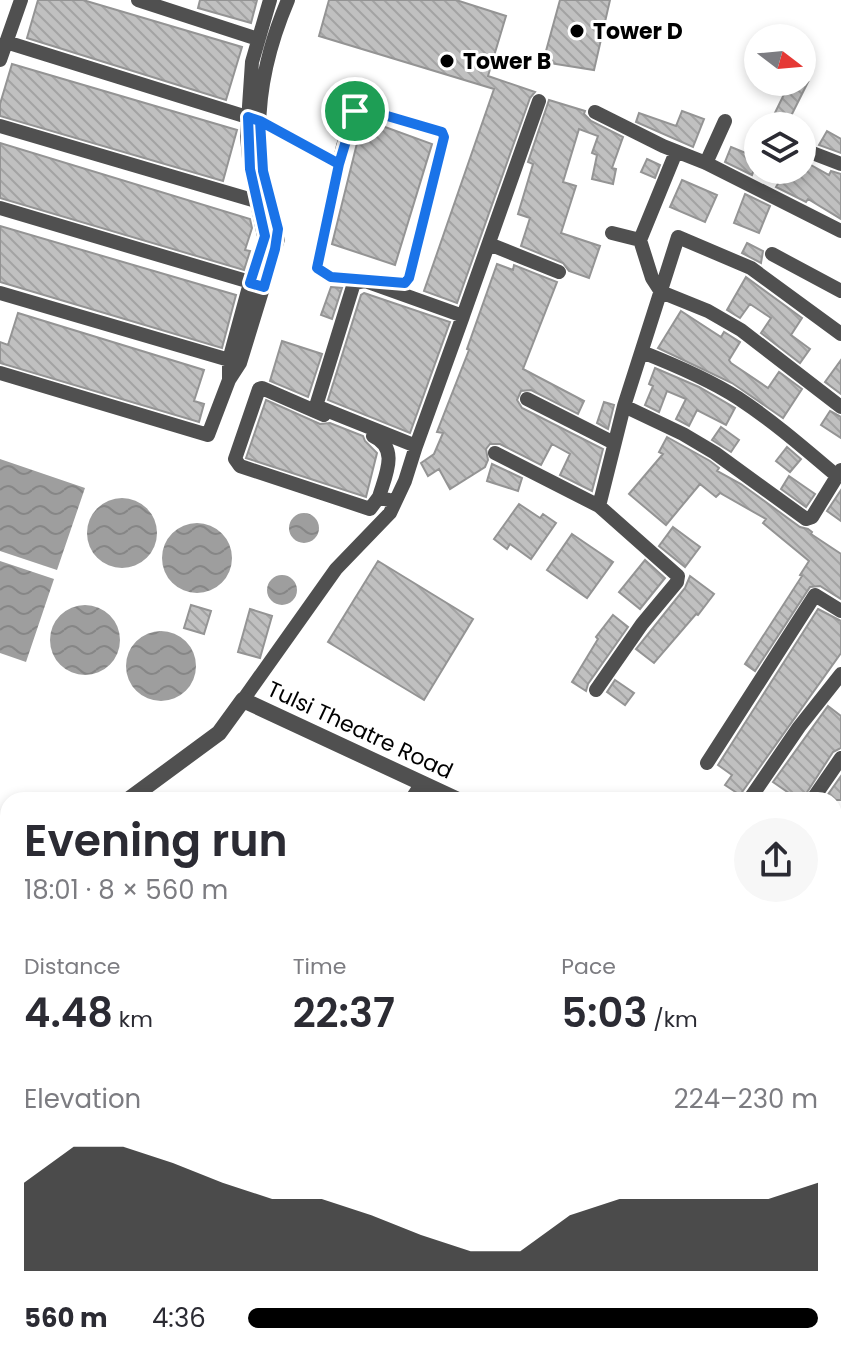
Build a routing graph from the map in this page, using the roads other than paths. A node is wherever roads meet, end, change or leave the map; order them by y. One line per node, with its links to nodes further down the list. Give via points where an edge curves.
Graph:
1 (21, 0): 6 (street)
2 (138, 0): 5 (street)
3 (270, 0): 5 (street)
4 (288, 0): 10 (street, via 267,55)
5 (258, 39): 10 (street, via 249,83)
6 (6, 42): 7 (street); 10 (street)
7 (0, 60)
8 (539, 101): 23 (street)
9 (595, 112): 13 (street)
10 (254, 119): 16 (street); 18 (street, via 248,147); 26 (street, via 278,229 275,249)
11 (725, 121): 15 (street)
12 (0, 126): 18 (street)
13 (676, 152): 15 (street); 22 (street)
14 (816, 154): 17 (street)
15 (706, 163): 20 (street)
16 (339, 164): 16 (street, via 317,268 331,277 405,283 442,132 360,108 352,117)
17 (841, 164)
18 (256, 201): 26 (street, via 265,241)
19 (0, 208): 26 (street)
20 (841, 231)
21 (612, 233): 22 (street)
22 (640, 240): 28 (street)
23 (489, 244): 25 (street); 30 (street)
24 (772, 254): 27 (street)
25 (559, 272)
26 (257, 285): 33 (street)
27 (841, 291)
28 (661, 292): 31 (street, via 676,239 681,238 751,268); 32 (street); 37 (street, via 741,330)
29 (0, 293): 33 (street)
30 (463, 316): 39 (street); 39 (street, via 365,281 354,283 316,406)
31 (841, 334)
32 (642, 352): 36 (street); 41 (street, via 736,397)
33 (234, 362): 34 (street, via 208,435)
34 (0, 373)
35 (527, 399): 38 (street)
36 (624, 406): 38 (street); 41 (street, via 715,453 806,519)
37 (841, 407)
38 (614, 443): 44 (street)
39 (416, 446): 43 (street)
40 (495, 453): 44 (street)
41 (839, 473)
42 (379, 497): 42 (street, via 370,509 240,466 235,459 256,391 262,388 382,440 390,458); 43 (street)
43 (395, 502): 48 (street, via 336,569)
44 (599, 506): 47 (street, via 678,576)
45 (841, 611): 50 (street, via 815,595)
46 (841, 674): 55 (street)
47 (596, 690)
48 (243, 700): 51 (street, Tulsi Theatre Road); 52 (street, via 219,733)
49 (841, 758): 56 (street)
50 (707, 763)
51 (422, 783): 53 (street); 54 (street, Tulsi Theatre Road)
52 (139, 792)
53 (416, 792)
54 (441, 792)
55 (754, 792)
56 (818, 792)

